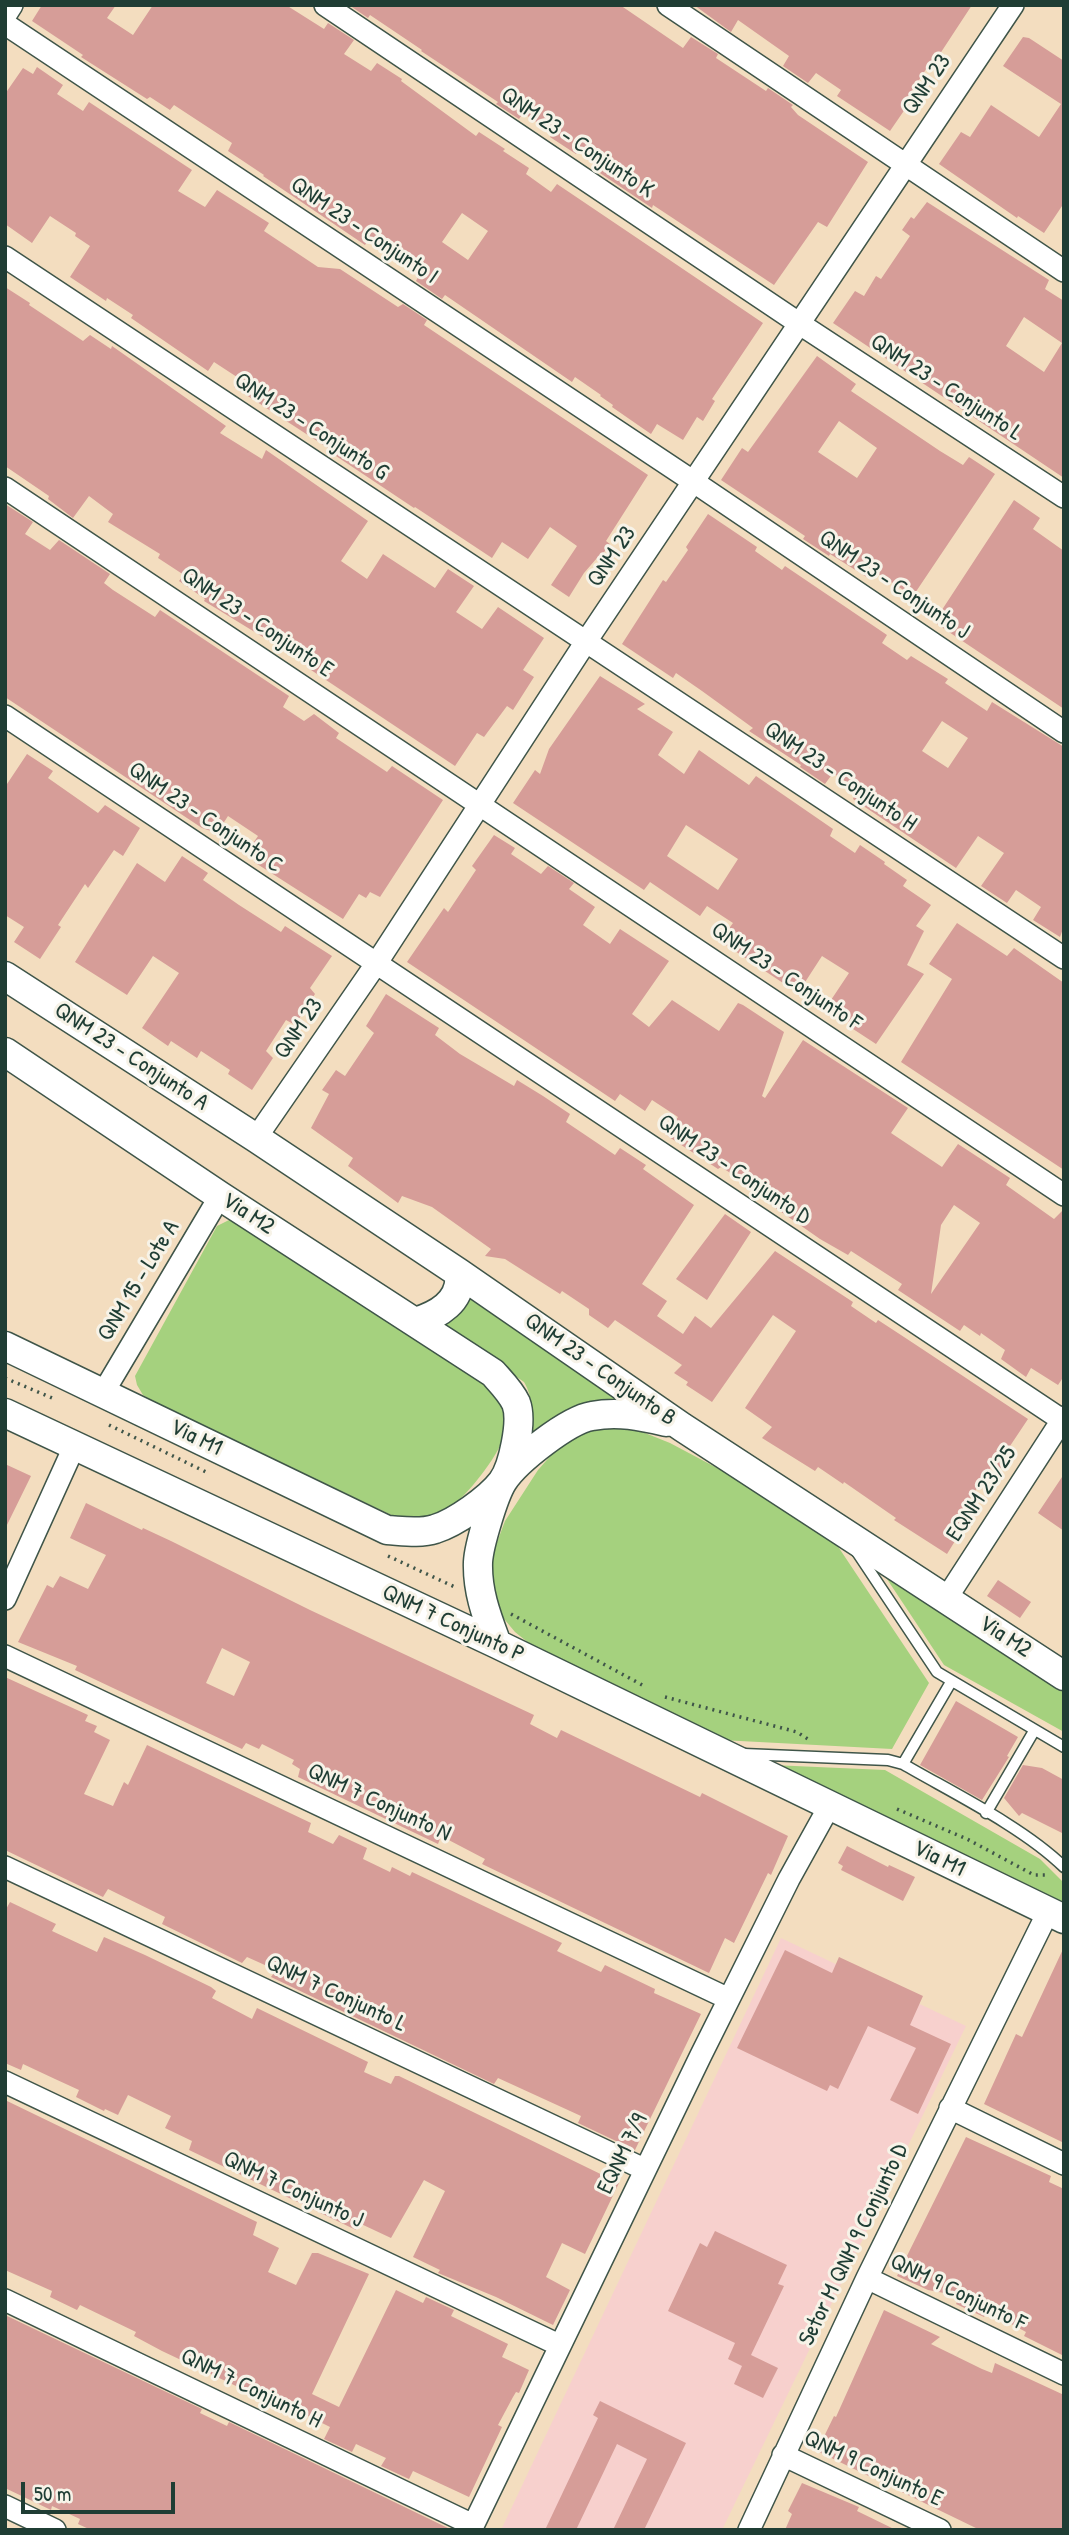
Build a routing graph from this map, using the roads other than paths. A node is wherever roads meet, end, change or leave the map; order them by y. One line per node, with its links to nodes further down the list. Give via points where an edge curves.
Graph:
1 (12, 5): 5 (street)
2 (325, 5): 10 (street, QNM 23 - Conjunto K)
3 (668, 5): 7 (street)
4 (1013, 5): 7 (street, QNM 23)
5 (5, 16)
6 (5, 24): 11 (street, QNM 23 - Conjunto I)
7 (905, 164): 9 (street); 10 (street, QNM 23)
8 (5, 257): 14 (street, QNM 23 - Conjunto G)
9 (1064, 271)
10 (800, 324): 11 (street, QNM 23); 13 (street, QNM 23 - Conjunto L)
11 (694, 482): 14 (street, QNM 23); 16 (street, QNM 23 - Conjunto J)
12 (5, 488): 17 (street, QNM 23 - Conjunto E)
13 (1064, 497)
14 (587, 640): 17 (street, QNM 23); 18 (street, QNM 23 - Conjunto H)
15 (5, 716): 19 (street, QNM 23 - Conjunto C)
16 (1064, 732)
17 (479, 803): 19 (street, QNM 23); 23 (street, QNM 23 - Conjunto F)
18 (1064, 958)
19 (376, 964): 22 (street, QNM 23); 30 (street, QNM 23 - Conjunto D)
20 (5, 976): 22 (main road, QNM 23 - Conjunto A)
21 (5, 1052): 24 (main road, Via M2)
22 (256, 1138): 25 (main road, QNM 23 - Conjunto B)
23 (1064, 1195)
24 (220, 1196): 26 (main road, Via M2); 28 (street, QNM 15 - Lote A)
25 (459, 1273): 26 (main road, via 458,1292 449,1303 437,1314); 31 (main road, QNM 23 - Conjunto B)
26 (415, 1322): 33 (main road, Via M2, via 493,1373 507,1388 517,1415 515,1448)
27 (5, 1346): 28 (main road, Via M1)
28 (103, 1393): 33 (main road, Via M1, via 384,1541 435,1529 470,1510)
29 (5, 1413): 32 (main road, QNM 7 Conjunto P)
30 (1063, 1419): 36 (street, EQNM 23/25)
31 (682, 1427): 33 (main road, via 636,1415 589,1416 540,1444); 34 (main road, QNM 23 - Conjunto B)
32 (74, 1447): 35 (street); 37 (main road, QNM 7 Conjunto P)
33 (503, 1481): 37 (main road, via 481,1540 478,1563 480,1598)
34 (844, 1533): 36 (main road, QNM 23 - Conjunto B); 40 (lane, via 937,1672)
35 (5, 1599)
36 (946, 1599): 39 (main road, Via M2)
37 (497, 1644): 43 (main road, QNM 7 Conjunto P)
38 (5, 1656): 50 (street, QNM 7 Conjunto N)
39 (1064, 1676)
40 (951, 1682): 41 (lane); 44 (lane)
41 (1034, 1731): 42 (lane); 46 (lane)
42 (1064, 1747)
43 (720, 1753): 44 (lane); 45 (main road, QNM 7 Conjunto P)
44 (902, 1764): 46 (lane)
45 (830, 1805): 49 (main road, Via M1); 50 (street, EQNM 7/9)
46 (986, 1813): 48 (lane, via 1050,1854)
47 (5, 1867): 54 (street, QNM 7 Conjunto L)
48 (1059, 1870)
49 (1056, 1916): 52 (street, Setor M QNM 9 Conjunto D, via 1010,1985)
50 (730, 1998): 54 (street, EQNM 7/9)
51 (5, 2082): 57 (street, QNM 7 Conjunto J)
52 (950, 2108): 53 (street); 55 (street, Setor M QNM 9 Conjunto D)
53 (1064, 2164)
54 (644, 2169): 57 (street, EQNM 7/9)
55 (867, 2278): 58 (street, QNM 9 Conjunto F); 59 (street, Setor M QNM 9 Conjunto D)
56 (5, 2300): 61 (street, QNM 7 Conjunto H)
57 (559, 2345): 61 (street, EQNM 7/9)
58 (1064, 2374)
59 (783, 2455): 63 (street, Setor M QNM 9 Conjunto D); 64 (street, QNM 9 Conjunto E)
60 (5, 2506): 62 (street)
61 (472, 2528)
62 (55, 2530)
63 (749, 2530)
64 (940, 2530)

